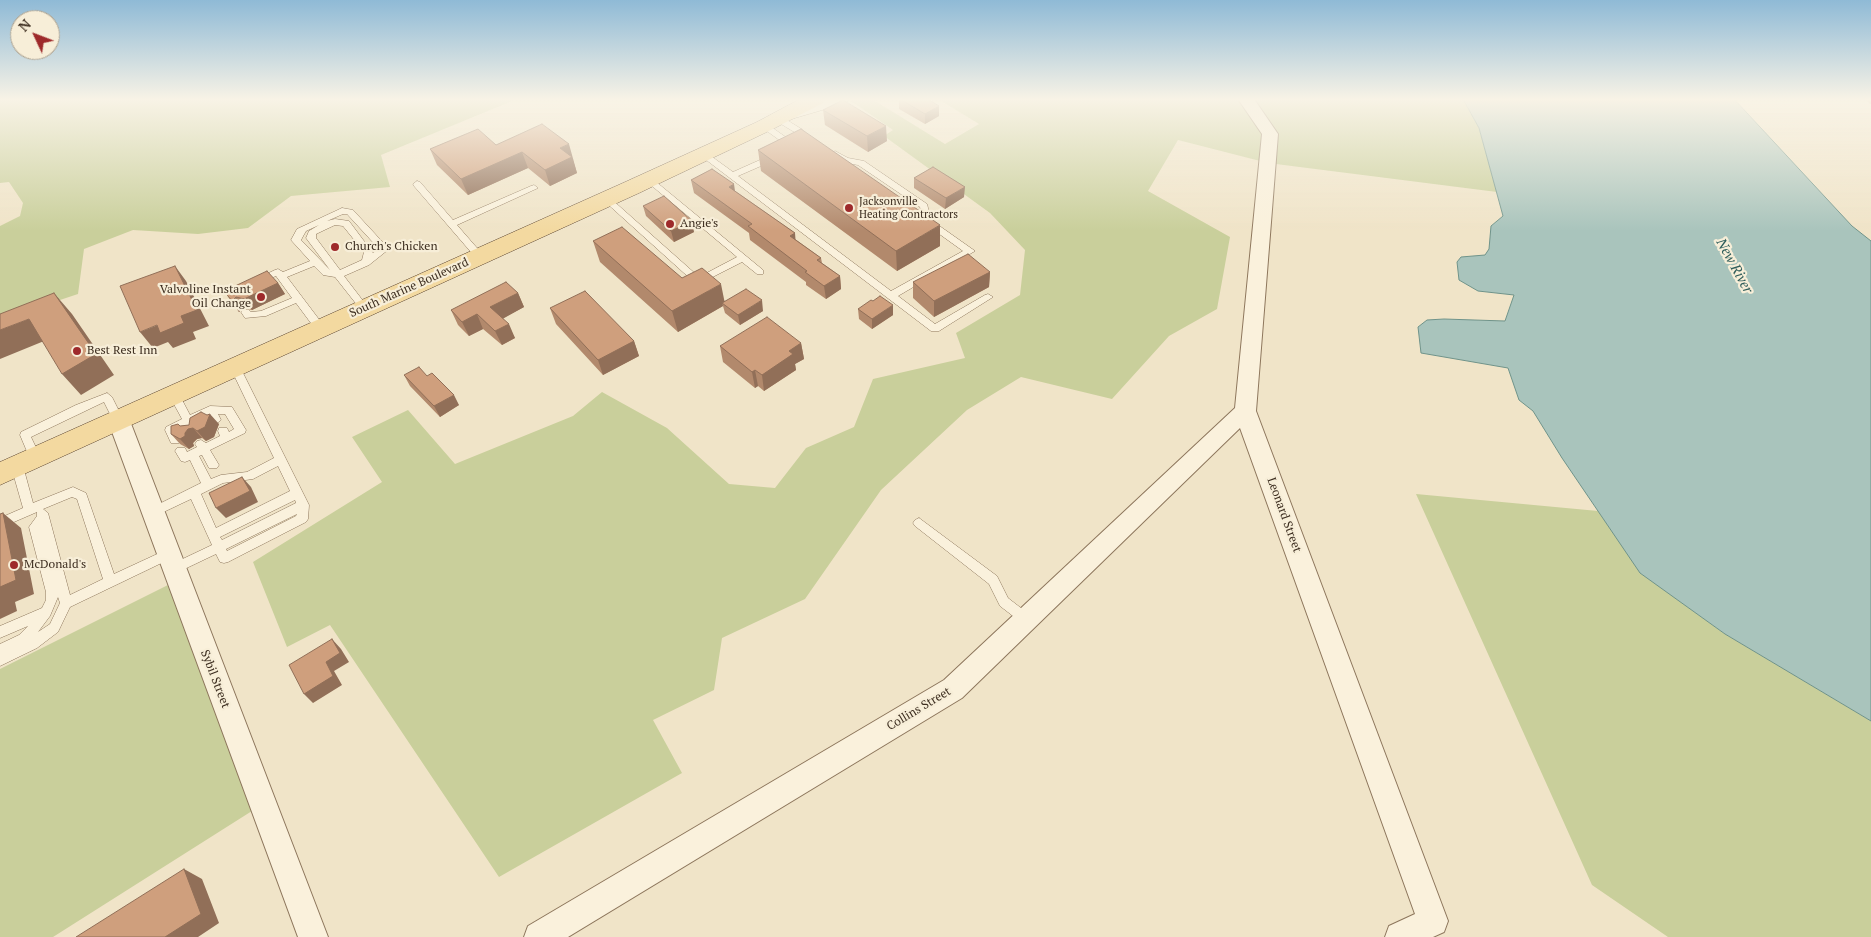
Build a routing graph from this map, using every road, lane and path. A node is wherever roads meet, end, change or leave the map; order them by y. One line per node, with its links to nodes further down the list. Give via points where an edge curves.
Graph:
1 (728, 143): 5 (main road, South Marine Boulevard)
2 (802, 143): 6 (lane)
3 (1269, 143): 30 (street, Leonard Street)
4 (829, 150): 20 (lane, via 845,160 861,163 924,206 927,221 970,251)
5 (704, 154): 6 (lane); 7 (main road, South Marine Boulevard)
6 (732, 175): 20 (lane)
7 (649, 179): 10 (main road, South Marine Boulevard); 13 (lane)
8 (416, 184): 11 (lane)
9 (534, 188): 11 (lane)
10 (606, 199): 12 (main road, South Marine Boulevard); 13 (lane, via 698,281)
11 (452, 224): 12 (lane)
12 (480, 256): 24 (main road, South Marine Boulevard)
13 (743, 258): 16 (lane)
14 (315, 262): 15 (lane, via 296,240 299,234 302,229 342,211 350,212 384,250); 17 (lane); 18 (lane, via 326,273)
15 (366, 263): 18 (lane); 18 (lane, via 370,252 346,224 327,224 312,233 311,238)
16 (760, 272)
17 (280, 274): 19 (lane); 22 (lane)
18 (339, 274): 24 (lane)
19 (251, 287)
20 (891, 296): 21 (lane, via 935,329)
21 (988, 297)
22 (298, 299): 25 (lane); 27 (lane)
23 (268, 302): 25 (lane, via 270,306)
24 (364, 308): 27 (main road, South Marine Boulevard)
25 (261, 311): 26 (lane, via 249,316)
26 (246, 312)
27 (320, 328): 28 (main road, South Marine Boulevard)
28 (235, 367): 29 (main road, South Marine Boulevard); 37 (lane)
29 (174, 395): 31 (main road, South Marine Boulevard); 32 (lane)
30 (1245, 411): 53 (street, Collins Street); 59 (street, Leonard Street, via 1433,920)
31 (119, 420): 38 (main road, South Marine Boulevard); 44 (street, Sybil Street)
32 (190, 426): 33 (lane, via 170,430); 34 (lane, via 228,410 241,430)
33 (175, 440)
34 (202, 446): 36 (lane); 39 (lane)
35 (181, 451): 36 (lane, via 185,458)
36 (193, 454): 40 (lane)
37 (281, 460): 39 (lane, via 250,476); 42 (lane)
38 (17, 466): 43 (lane)
39 (217, 473): 40 (lane)
40 (208, 485): 41 (lane)
41 (194, 492): 44 (lane); 48 (lane)
42 (297, 493): 48 (lane); 48 (lane, via 303,504 302,518 224,558)
43 (34, 506): 45 (lane); 46 (lane); 50 (lane, via 73,492 82,496)
44 (152, 512): 49 (street, Sybil Street)
45 (43, 517): 51 (lane); 52 (lane, via 35,527 52,592)
46 (0, 523)
47 (919, 523): 53 (lane, via 993,580 1004,602)
48 (217, 540): 49 (lane)
49 (171, 562): 50 (lane); 57 (street, Sybil Street)
50 (110, 582): 51 (lane)
51 (66, 603): 56 (lane, via 54,628 32,644)
52 (46, 612): 54 (lane); 55 (lane, via 24,639)
53 (1026, 619): 58 (street, Collins Street, via 953,688)
54 (0, 632)
55 (0, 650)
56 (0, 660)
57 (313, 937)
58 (539, 937)
59 (1400, 937)

